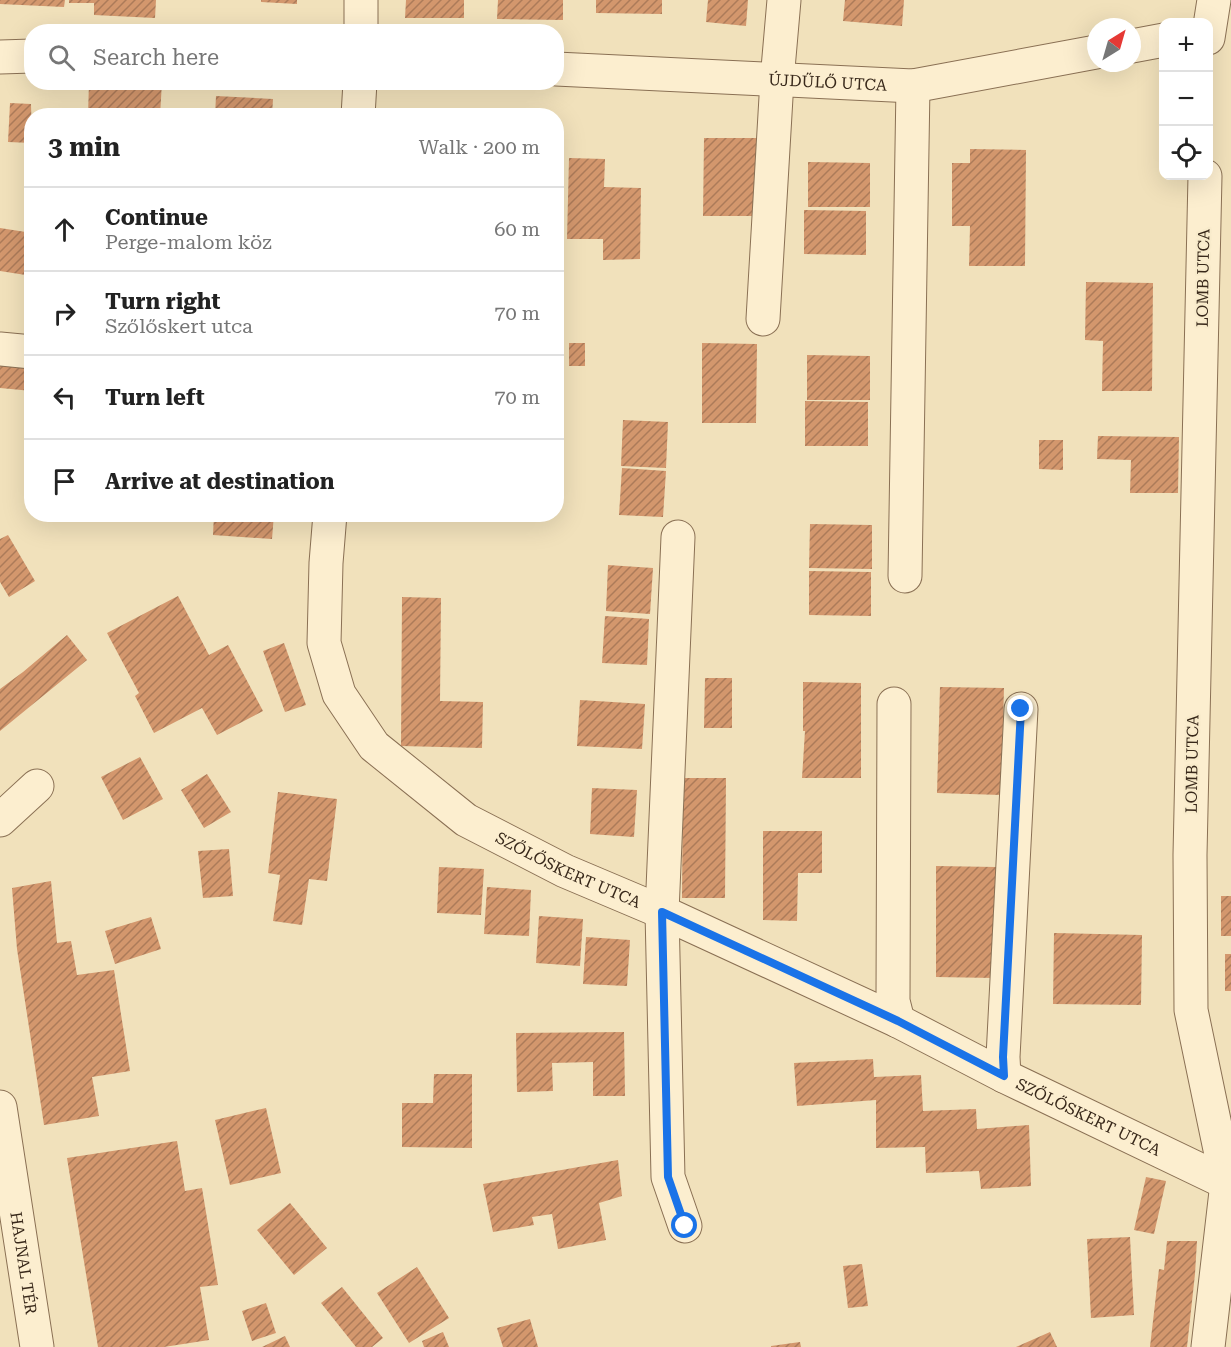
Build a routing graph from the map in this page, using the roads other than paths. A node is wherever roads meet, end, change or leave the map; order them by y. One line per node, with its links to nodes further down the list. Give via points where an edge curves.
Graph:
1 (361, 0): 5 (street)
2 (784, 0): 14 (street)
3 (1214, 0): 4 (street)
4 (1211, 18)
5 (361, 24)
6 (1231, 28): 7 (street)
7 (1213, 31)
8 (1159, 41): 9 (street)
9 (1141, 44)
10 (1087, 54): 15 (street, ÚJDŰLŐ UTCA)
11 (24, 56): 12 (street)
12 (0, 57)
13 (564, 69): 14 (street, ÚJDŰLŐ UTCA)
14 (777, 80): 15 (street, ÚJDŰLŐ UTCA); 19 (street)
15 (913, 86): 24 (street)
16 (359, 90): 17 (street)
17 (358, 108)
18 (1205, 180): 33 (street, LOMB UTCA, via 1190,855 1191,1010)
19 (763, 319)
20 (0, 350): 21 (street)
21 (24, 352)
22 (329, 522): 29 (street, SZŐLŐSKERT UTCA, via 324,643 339,694 374,746 466,819 565,871)
23 (678, 537): 29 (street)
24 (905, 576)
25 (894, 704): 30 (street, via 893,1001)
26 (1021, 709): 31 (street)
27 (37, 786): 28 (street)
28 (0, 820)
29 (662, 912): 30 (street, SZŐLŐSKERT UTCA); 35 (street, via 668,1177)
30 (898, 1021): 31 (street, SZŐLŐSKERT UTCA)
31 (1004, 1076): 33 (street, SZŐLŐSKERT UTCA)
32 (0, 1107): 34 (street, HAJNAL TÉR)
33 (1227, 1183): 37 (street, LOMB UTCA)
34 (8, 1205): 36 (street, HAJNAL TÉR)
35 (685, 1226)
36 (37, 1347)
37 (1208, 1347)

